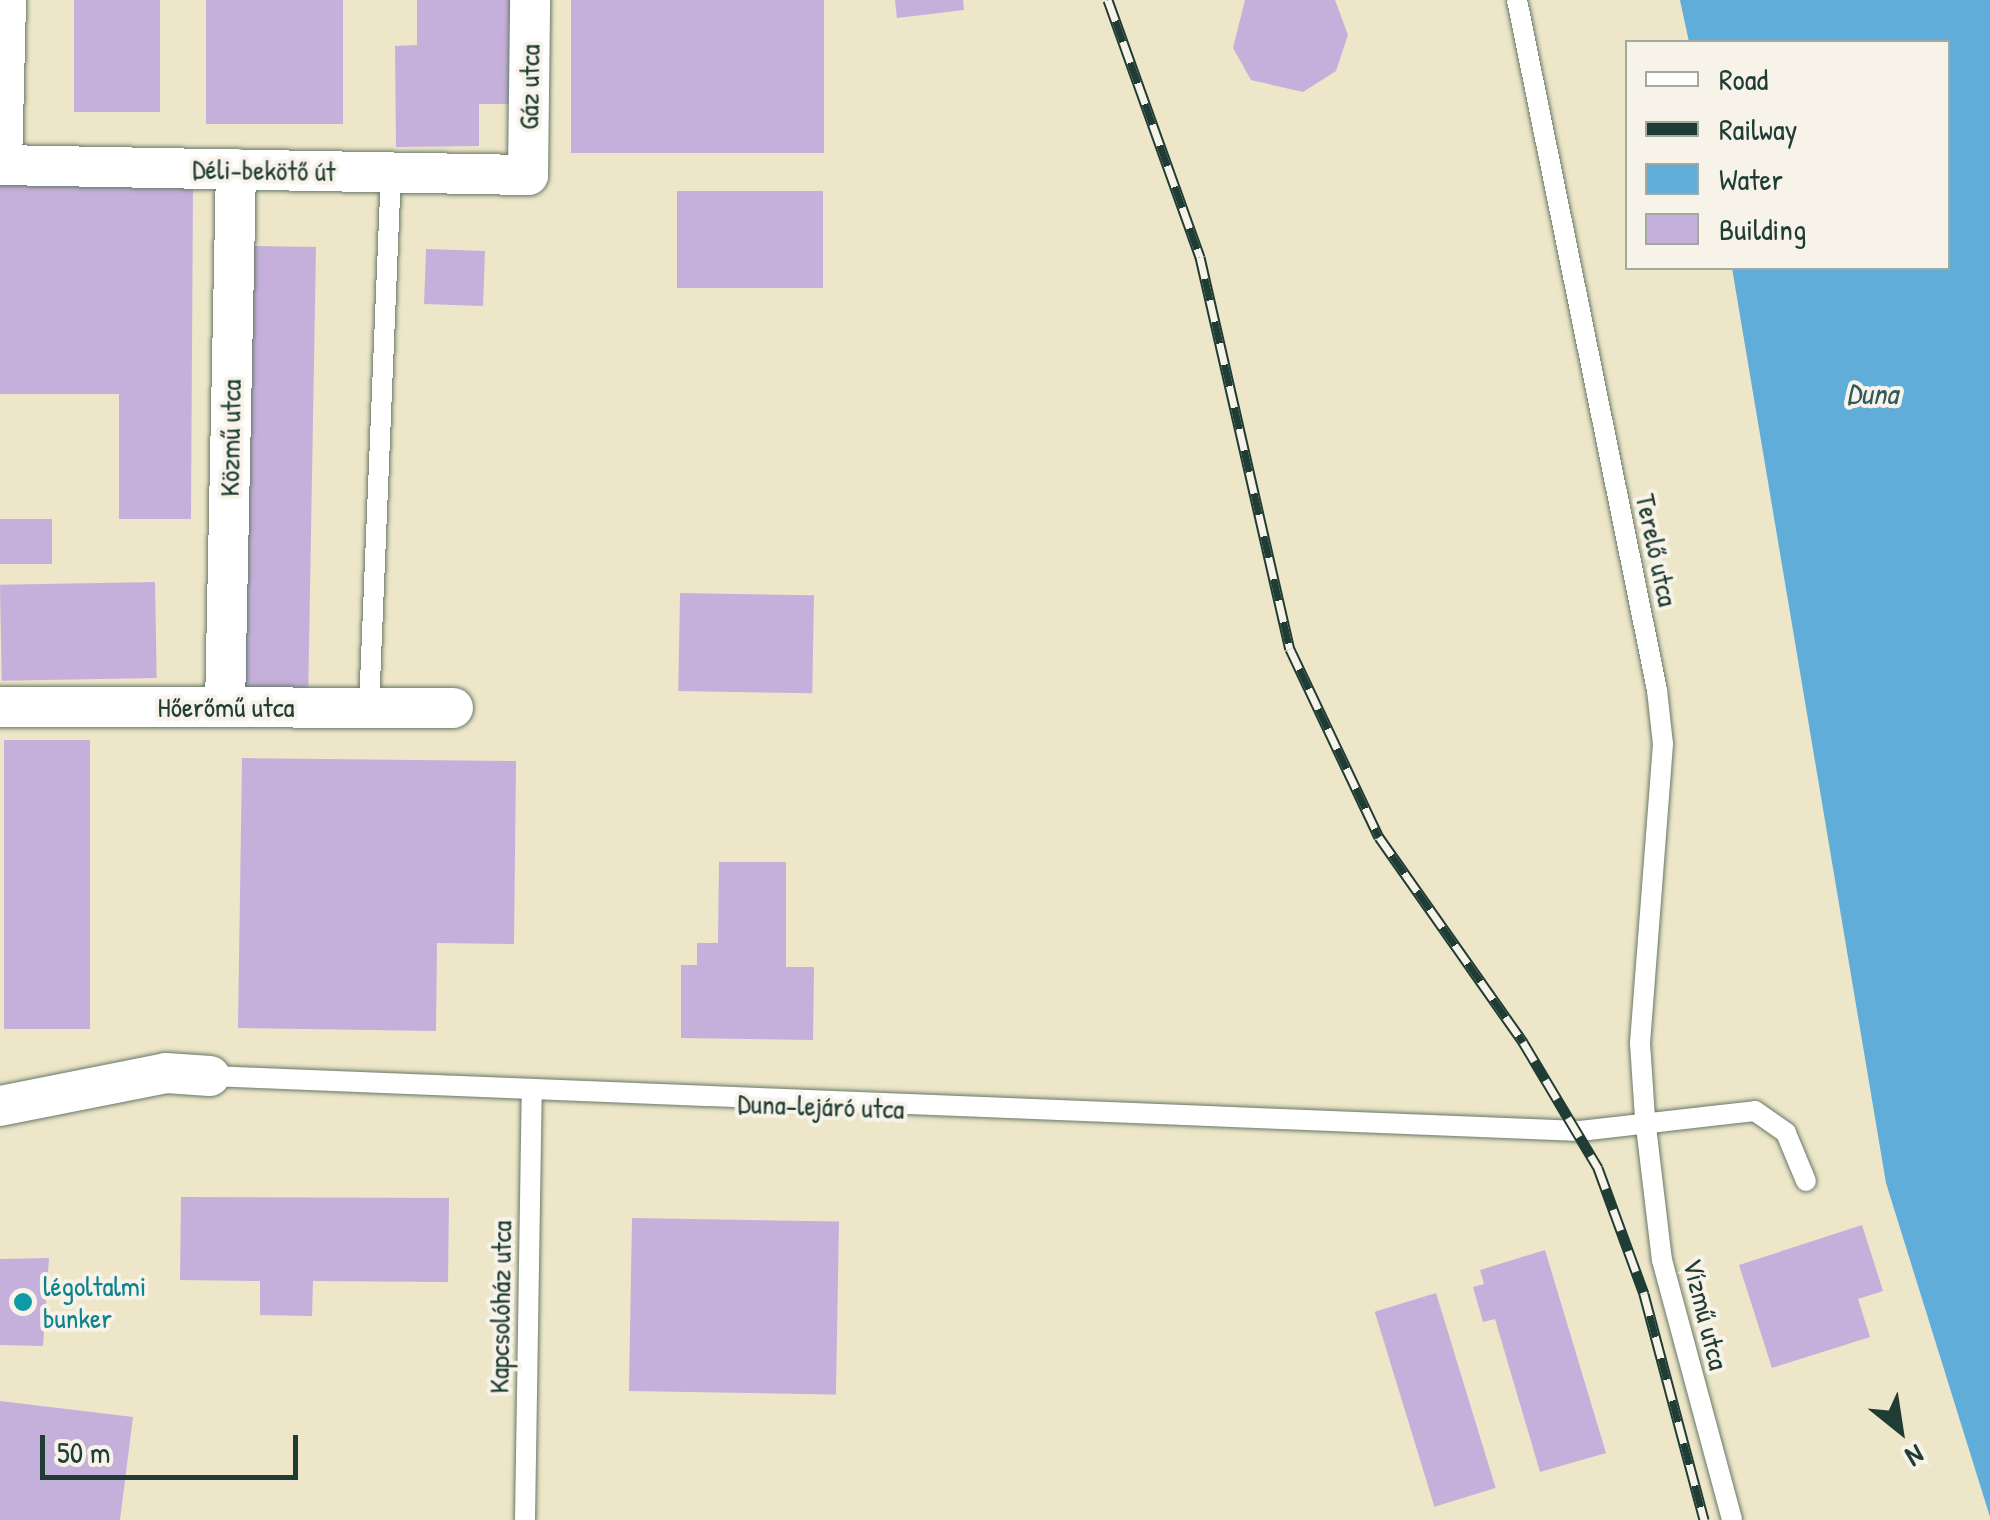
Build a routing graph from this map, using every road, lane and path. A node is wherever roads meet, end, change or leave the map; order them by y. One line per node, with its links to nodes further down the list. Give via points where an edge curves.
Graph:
1 (6, 0): 4 (street)
2 (530, 0): 7 (street, Gáz utca)
3 (1516, 0): 15 (lane, Terelő utca, via 1663,744 1640,1043)
4 (1, 165): 5 (street, Déli-bekötő út)
5 (236, 170): 6 (street, Déli-bekötő út); 10 (street, Közmű utca)
6 (391, 172): 7 (street, Déli-bekötő út); 9 (lane)
7 (528, 175)
8 (0, 707): 10 (street, Hőerőmű utca)
9 (370, 707): 10 (street, Hőerőmű utca); 11 (street, Hőerőmű utca)
10 (224, 708)
11 (452, 708)
12 (210, 1076): 13 (lane, Duna-lejáró utca); 14 (street, Duna-lejáró utca, via 166,1073)
13 (532, 1094): 15 (lane, Duna-lejáró utca, via 1580,1131); 17 (lane, Kapcsolóház utca)
14 (0, 1106)
15 (1645, 1118): 16 (lane, Duna-lejáró utca, via 1755,1112 1786,1133); 18 (lane, Vízmű utca, via 1662,1260)
16 (1806, 1181)
17 (525, 1520)
18 (1732, 1520)

